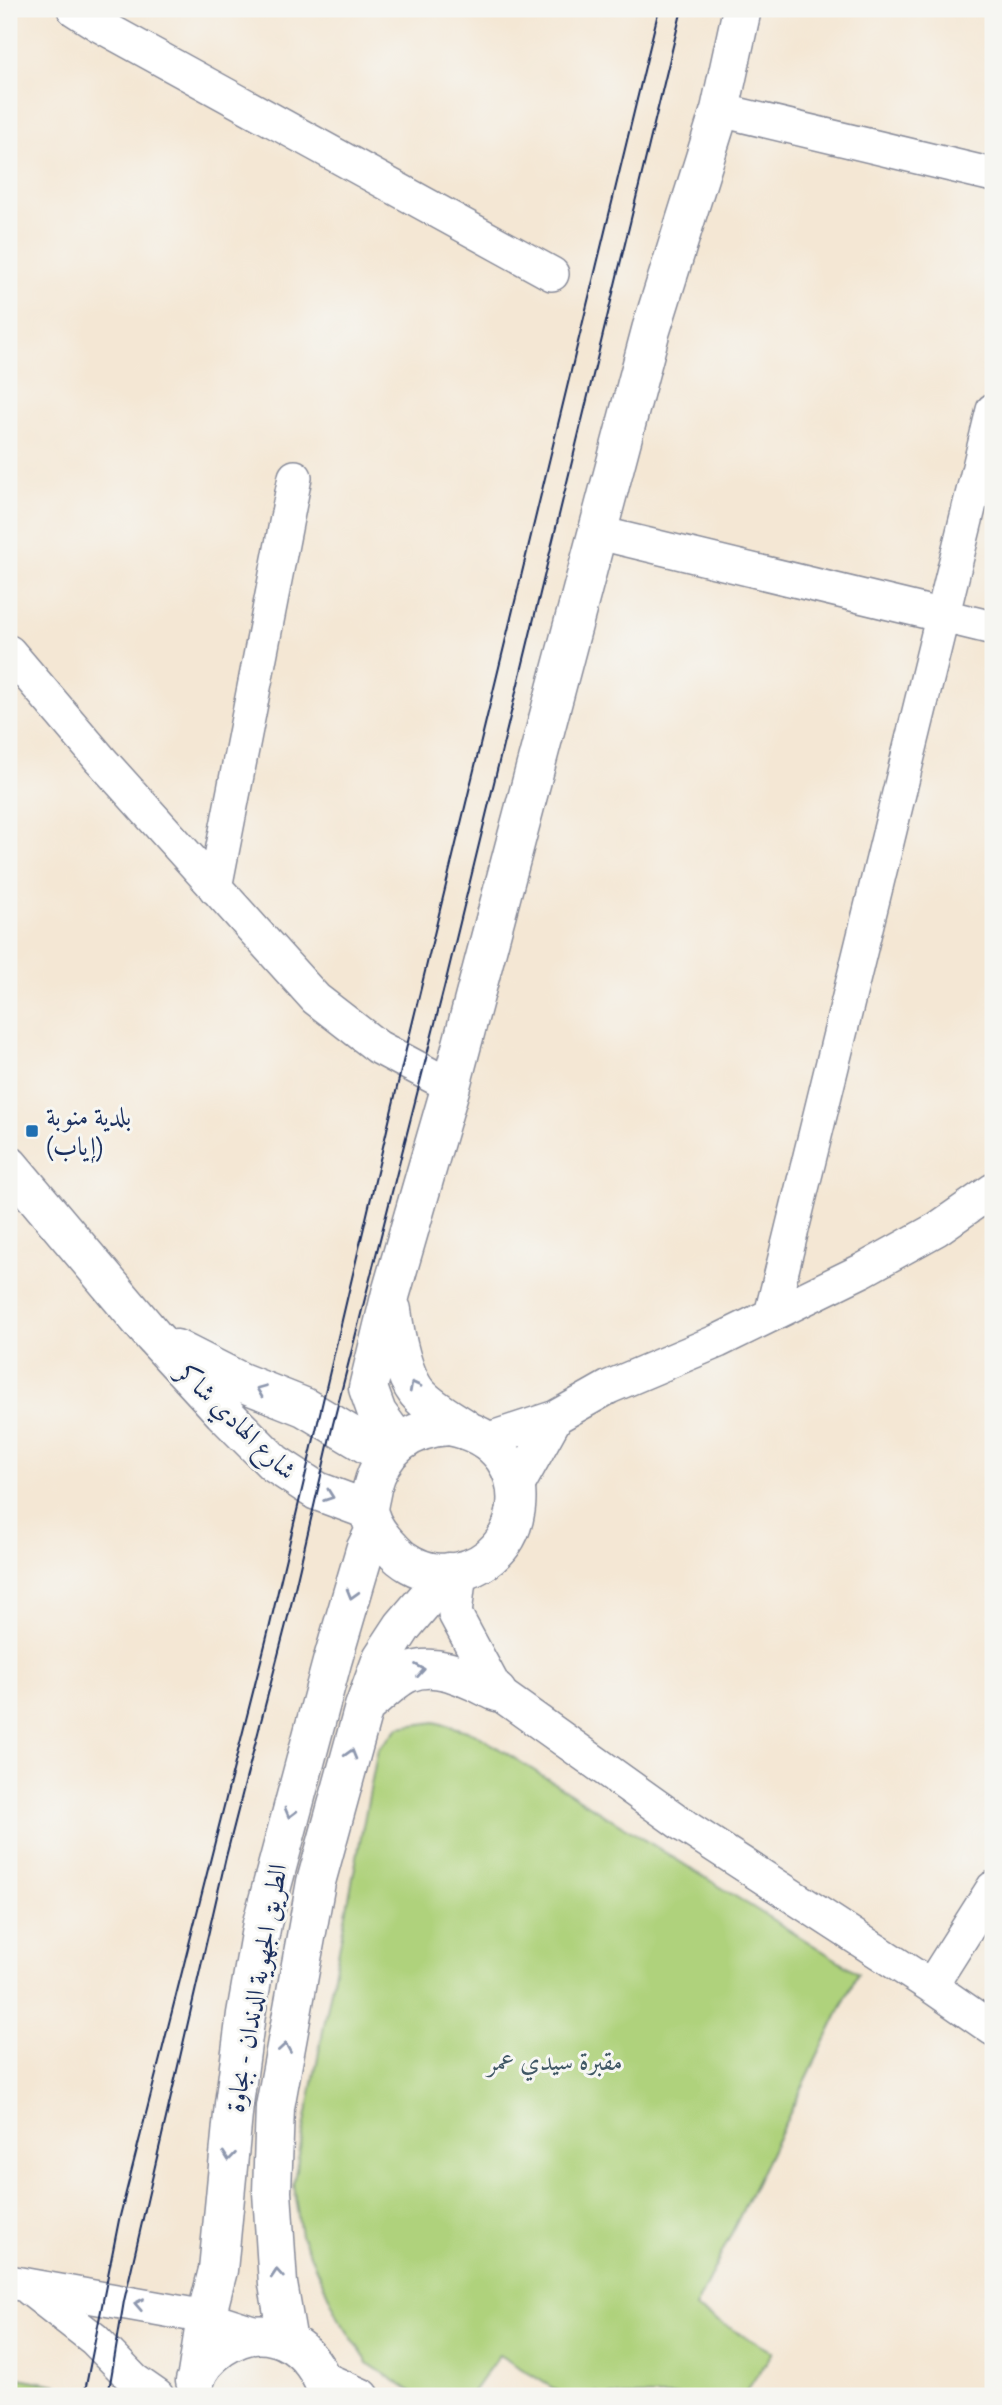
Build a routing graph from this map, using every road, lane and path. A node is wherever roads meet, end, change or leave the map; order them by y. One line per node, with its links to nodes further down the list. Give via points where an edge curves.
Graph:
1 (74, 9): 5 (street)
2 (742, 9): 3 (main road)
3 (720, 110): 4 (street); 8 (main road, via 651,330)
4 (993, 175)
5 (552, 274)
6 (993, 410): 9 (street)
7 (295, 477): 12 (street)
8 (599, 533): 9 (street); 13 (main road)
9 (943, 614): 10 (street); 17 (street)
10 (993, 628)
11 (9, 652): 12 (street)
12 (215, 888): 13 (street, via 316,999 378,1047)
13 (451, 1086): 16 (main road)
14 (9, 1165): 18 (main road, شارع الهادي شاكر)
15 (993, 1190): 17 (street, via 926,1235)
16 (391, 1293): 19 (main road); 22 (main road, one-way to 16, via 419,1396 394,1330)
17 (771, 1315): 21 (street, via 609,1387)
18 (153, 1336): 20 (main road, شارع الهادي شاكر, one-way to 18, via 241,1382); 25 (main road, شارع الهادي شاكر, one-way to 25, via 274,1463)
19 (368, 1388): 20 (main road); 23 (main road)
20 (304, 1407): 23 (main road, شارع الهادي شاكر)
21 (556, 1417): 22 (street); 24 (street)
22 (476, 1434): 23 (main road, via 449,1426 431,1427); 24 (main road, via 501,1453)
23 (392, 1449): 25 (main road, via 377,1472)
24 (516, 1489): 26 (main road, via 510,1532 497,1550 480,1563)
25 (372, 1520): 26 (main road, via 398,1556 431,1572); 33 (main road, الطريق الجهوية الدندان - بجاوة, one-way to 33, via 262,1923 236,2091 218,2270)
26 (454, 1572): 27 (street, via 455,1614); 28 (main road, الطريق الجهوية الدندان - بجاوة, via 403,1626 382,1658)
27 (497, 1692): 28 (main road, one-way to 27, via 407,1673 433,1668); 30 (street, via 686,1827)
28 (364, 1707): 34 (main road, الطريق الجهوية الدندان - بجاوة, one-way to 28, via 275,2107 316,1882)
29 (993, 1888): 30 (street)
30 (931, 1986): 31 (street)
31 (993, 2029)
32 (15, 2283): 33 (street, one-way to 32); 37 (street, via 94,2339 134,2380)
33 (206, 2317): 34 (street); 35 (main road, الطريق الجهوية الدندان - بجاوة)
34 (275, 2338): 35 (main road, via 246,2337 229,2342 210,2356); 36 (main road, via 309,2357)
35 (194, 2385)
36 (325, 2387): 38 (street)
37 (157, 2396)
38 (363, 2396)

